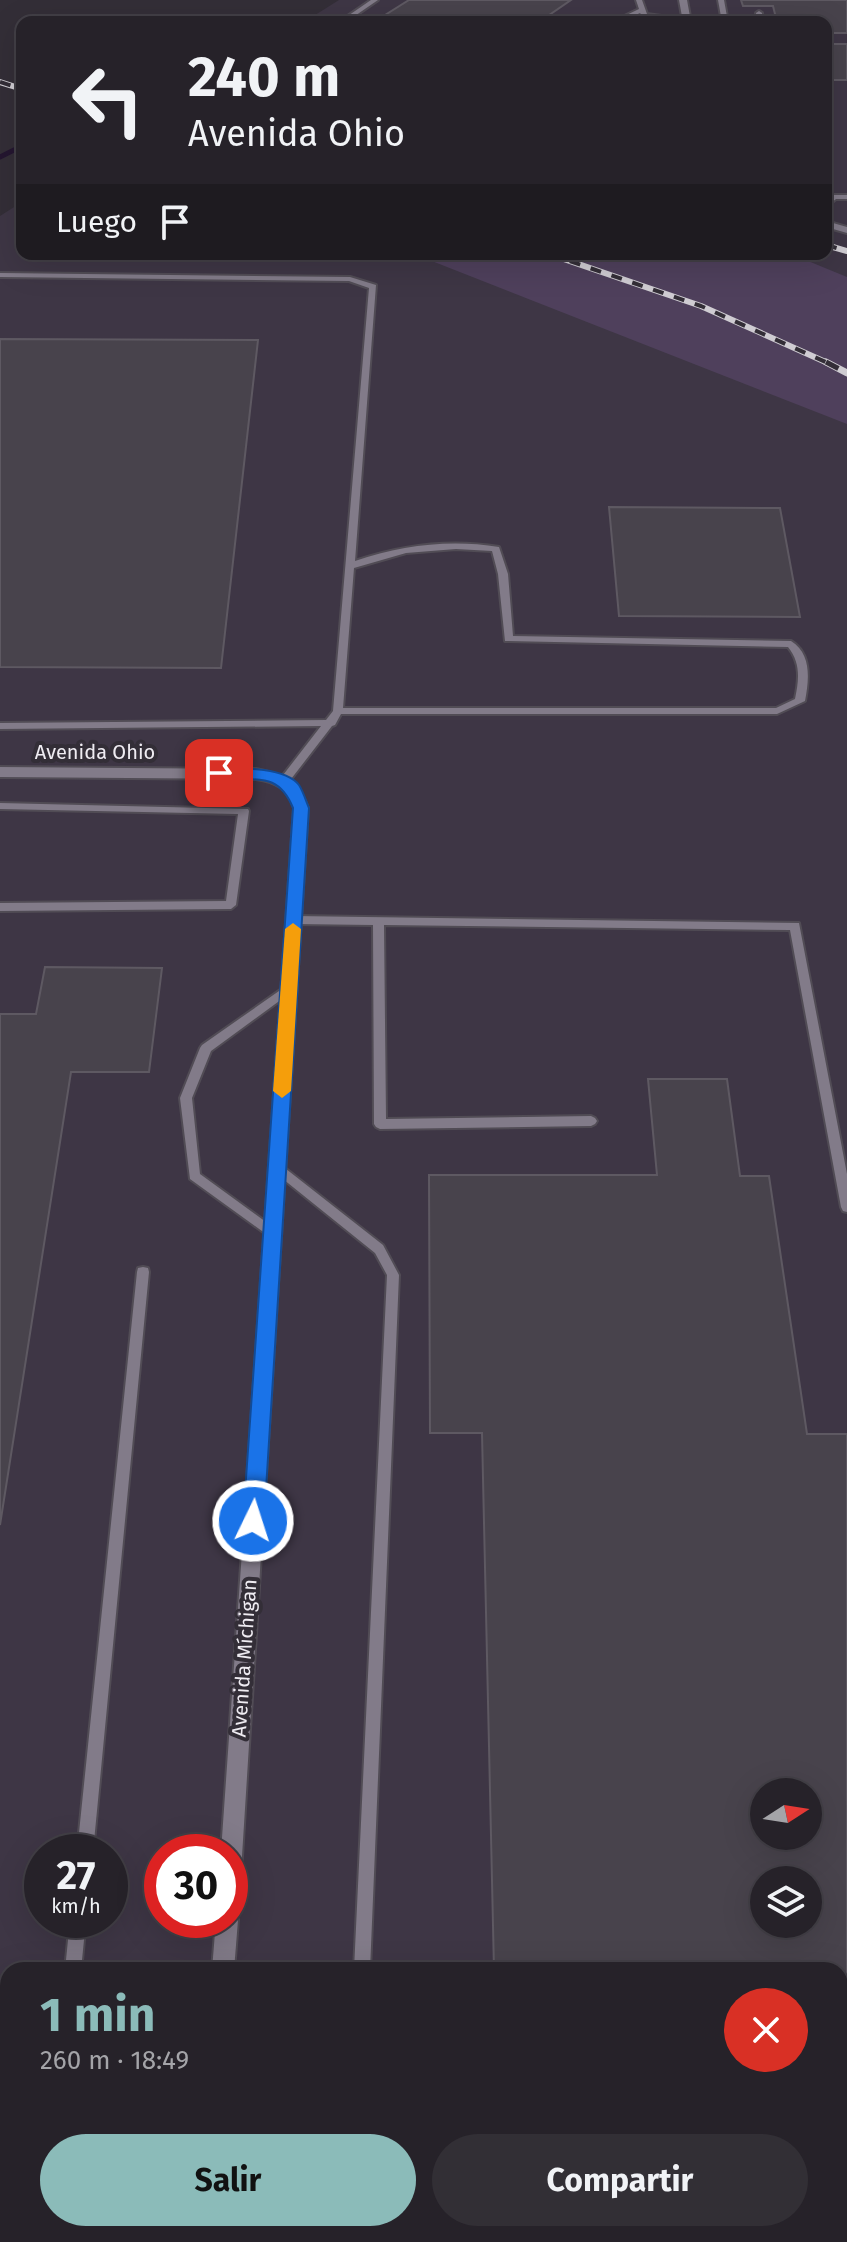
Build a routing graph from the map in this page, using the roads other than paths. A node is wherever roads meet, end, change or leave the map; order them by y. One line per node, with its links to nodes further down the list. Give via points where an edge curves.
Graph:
1 (375, 0): 5 (lane)
2 (639, 0): 3 (lane)
3 (640, 11): 6 (lane); 7 (lane)
4 (759, 13): 8 (lane)
5 (351, 16)
6 (629, 16)
7 (644, 16)
8 (759, 16)
9 (0, 275): 10 (lane, via 350,279 373,287)
10 (350, 566): 11 (lane); 11 (lane, via 389,552 437,544 496,549 508,639 791,644 801,655 804,677 800,701 777,711)
11 (338, 711): 12 (lane)
12 (331, 723): 13 (lane); 15 (lane)
13 (0, 726)
14 (0, 772): 15 (street, Avenida Ohio, via 231,773)
15 (284, 781): 18 (street, Avenida Míchigan, via 301,808)
16 (0, 806): 17 (lane, via 244,811 231,905)
17 (0, 907)
18 (294, 920): 19 (lane); 20 (street, Avenida Míchigan)
19 (378, 921): 21 (lane, via 380,1124); 23 (lane, via 795,926)
20 (289, 988): 22 (street, Avenida Míchigan); 24 (lane, via 206,1048 186,1098 194,1176)
21 (591, 1121)
22 (277, 1168): 24 (street, Avenida Míchigan); 32 (lane, via 379,1249 393,1275)
23 (847, 1207)
24 (273, 1234): 27 (street, Avenida Míchigan)
25 (143, 1272): 26 (lane)
26 (87, 1834)
27 (233, 1834)
28 (76, 1938): 30 (lane)
29 (226, 1938): 31 (street)
30 (74, 1962)
31 (224, 1962)
32 (362, 1962)

